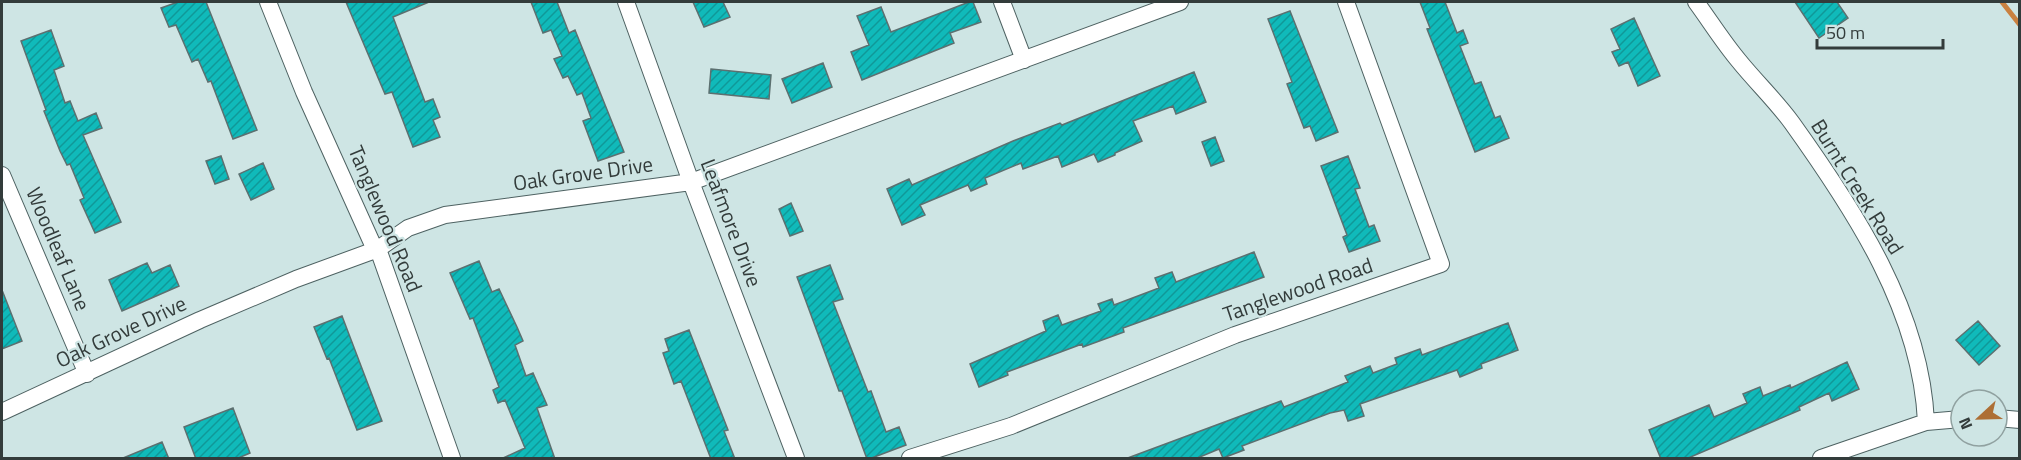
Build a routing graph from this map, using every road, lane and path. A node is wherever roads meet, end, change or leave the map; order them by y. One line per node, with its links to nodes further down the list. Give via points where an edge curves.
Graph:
1 (268, 2): 10 (street, Tanglewood Road, via 304,92)
2 (626, 2): 9 (street, Leafmore Drive)
3 (1002, 2): 7 (street)
4 (1180, 2): 7 (street, Oak Grove Drive)
5 (1346, 2): 17 (street, Tanglewood Road, via 1441,264 1235,334 1011,426)
6 (1696, 2): 14 (street, Burnt Creek Road, via 1737,59 1791,122 1855,219 1897,297 1914,343)
7 (1024, 60): 9 (street, Oak Grove Drive)
8 (2, 175): 11 (street, Woodleaf Lane)
9 (691, 182): 10 (street, Oak Grove Drive, via 445,215 408,228); 16 (street, Leafmore Drive)
10 (378, 249): 11 (street, Oak Grove Drive, via 211,315); 15 (street, Tanglewood Road)
11 (87, 374): 12 (street, Oak Grove Drive)
12 (2, 412)
13 (1949, 420): 14 (street)
14 (1926, 422): 18 (street)
15 (452, 459)
16 (796, 459)
17 (910, 459)
18 (1821, 459)

